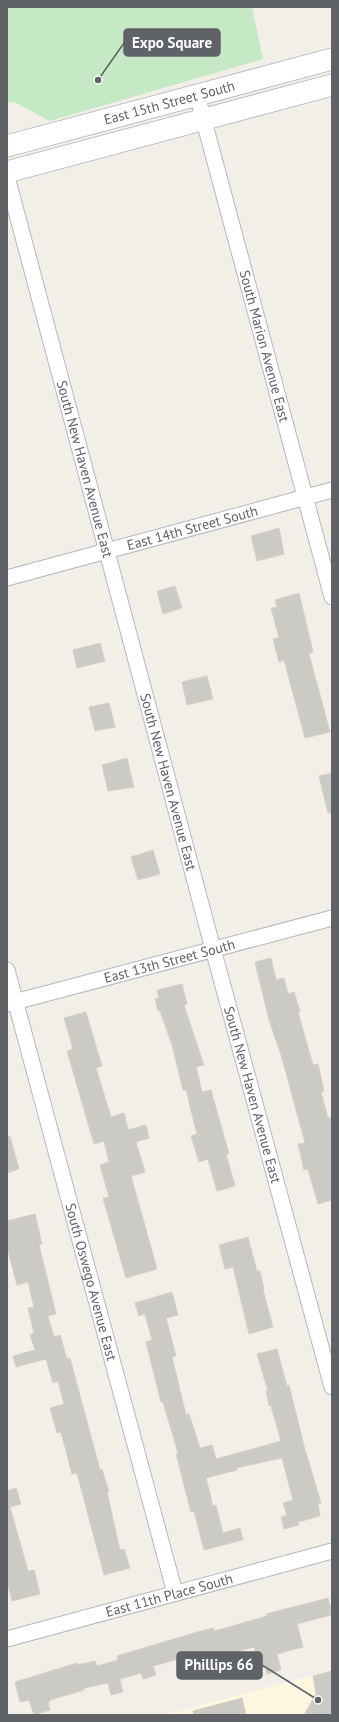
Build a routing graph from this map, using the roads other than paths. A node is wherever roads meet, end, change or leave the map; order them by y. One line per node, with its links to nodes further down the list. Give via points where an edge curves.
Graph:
1 (332, 59): 3 (main road, East 15th Street South)
2 (332, 84): 4 (main road, East 15th Street South)
3 (197, 95): 4 (street, South Marion Avenue East); 5 (main road, East 15th Street South)
4 (203, 119): 6 (main road, East 15th Street South); 9 (street, South Marion Avenue East)
5 (7, 146)
6 (7, 172)
7 (7, 177): 10 (street, South New Haven Avenue East)
8 (332, 490): 9 (street, East 14th Street South)
9 (305, 497): 10 (street, East 14th Street South); 12 (street, South Marion Avenue East)
10 (108, 551): 11 (street, East 14th Street South); 14 (street, South New Haven Avenue East)
11 (7, 578)
12 (332, 597)
13 (332, 918): 14 (street, East 13th Street South)
14 (213, 949): 16 (street, East 13th Street South); 17 (street, South New Haven Avenue East)
15 (7, 970): 16 (street, South Oswego Avenue East)
16 (11, 1003): 19 (street, South Oswego Avenue East)
17 (332, 1387)
18 (332, 1551): 19 (street, East 11th Place South)
19 (175, 1593): 20 (street, East 11th Place South)
20 (7, 1638)

